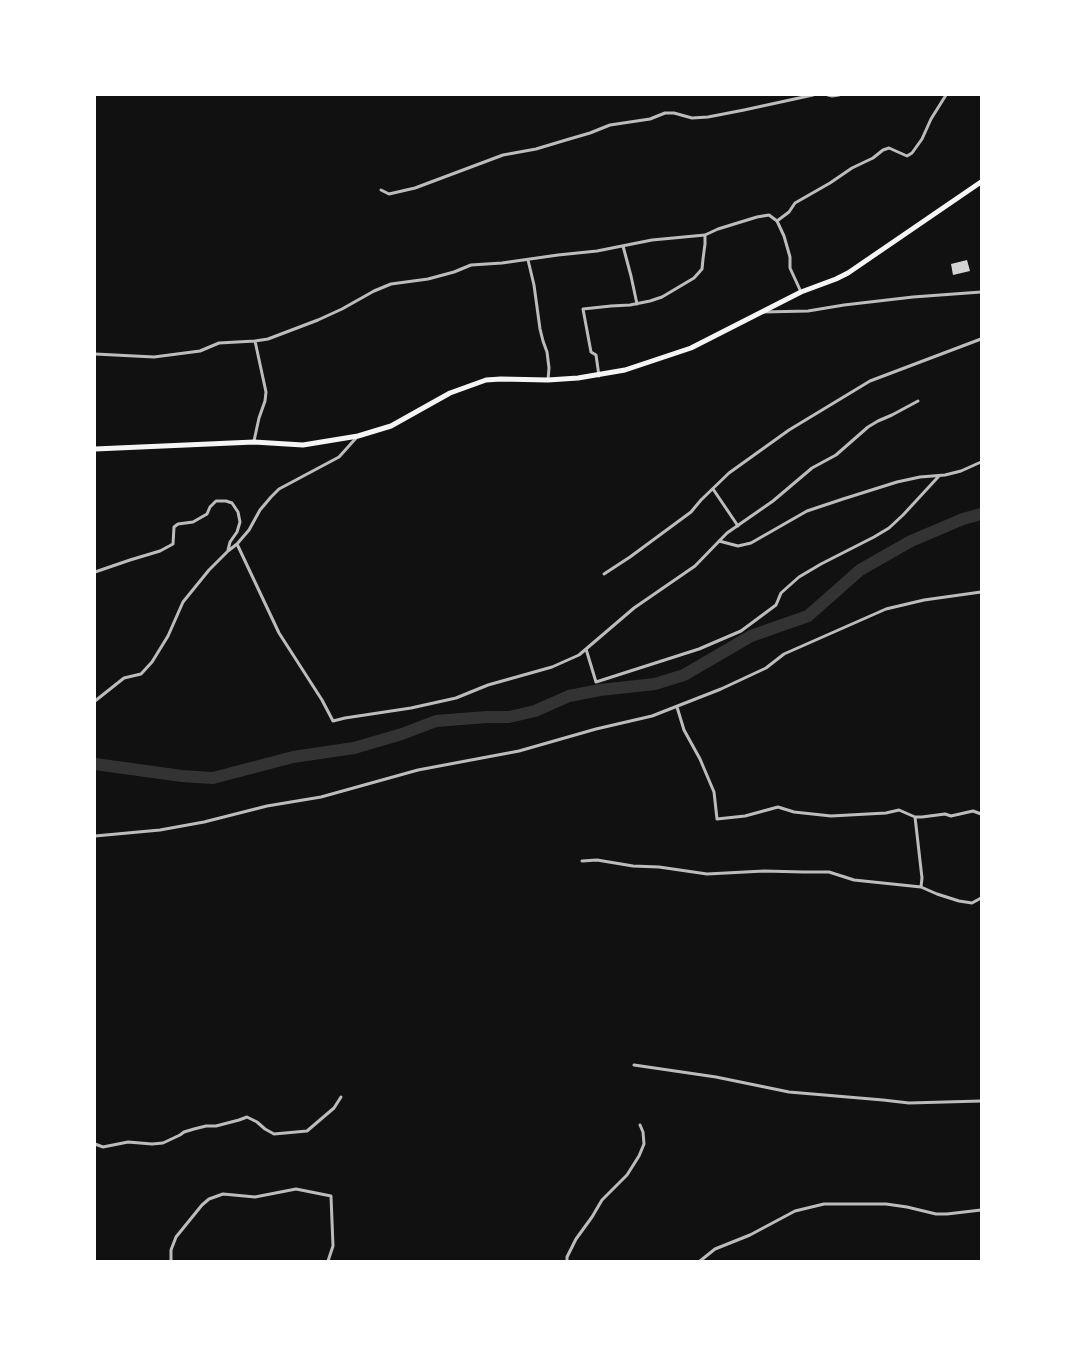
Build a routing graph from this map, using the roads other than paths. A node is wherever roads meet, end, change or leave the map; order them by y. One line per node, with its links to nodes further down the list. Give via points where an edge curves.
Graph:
1 (813, 95): 6 (street, via 708,116 692,118 665,113 650,119 610,125 566,140 503,155 415,188 389,194)
2 (828, 95): 3 (street)
3 (839, 95)
4 (946, 95): 7 (street, via 912,153 907,156 889,148 883,150 796,203)
5 (981, 182): 11 (main road, via 848,272)
6 (381, 190)
7 (777, 221): 8 (street, via 769,215 763,216); 11 (street, via 790,257 790,268)
8 (705, 235): 9 (street); 13 (street, via 702,269 694,278 662,297)
9 (623, 246): 10 (street); 13 (street)
10 (528, 260): 16 (street, via 471,265 454,272 391,284 318,320); 19 (street, via 547,352)
11 (801, 292): 14 (main road)
12 (981, 292): 14 (street, via 808,311)
13 (636, 304): 18 (street, via 583,309)
14 (760, 312): 18 (main road, via 691,348)
15 (981, 339): 26 (street, via 870,381 789,430 729,473)
16 (255, 342): 17 (street, via 219,343 200,351 154,357); 22 (street, via 266,392)
17 (95, 354)
18 (599, 376): 19 (main road)
19 (548, 380): 21 (main road, via 486,380 450,393 391,426)
20 (918, 401): 27 (street, via 868,427 836,455 812,468)
21 (358, 436): 22 (main road, via 303,445); 29 (street, via 339,458 279,489)
22 (254, 442): 23 (main road)
23 (95, 449)
24 (981, 462): 25 (street)
25 (939, 476): 28 (street, via 897,482 843,498 808,511 750,543 738,546); 34 (street, via 889,528 800,577 781,593 776,605 741,631 699,649 596,682)
26 (713, 489): 27 (street); 32 (street, via 691,512)
27 (738, 526): 28 (street)
28 (719, 541): 34 (street, via 695,566 634,608)
29 (237, 544): 30 (street); 34 (street, via 279,633 333,721 456,698 552,666)
30 (228, 551): 31 (street, via 240,522 238,512 232,503 216,501 207,514 174,527 173,544); 35 (street, via 183,602 152,662 141,674 124,678)
31 (95, 572)
32 (604, 574)
33 (981, 592): 36 (street, via 886,608 784,654 766,668)
34 (586, 649)
35 (95, 701)
36 (677, 707): 38 (street, via 684,730 714,792 716,819 745,816 778,807 831,816 899,810); 39 (street, via 519,751 418,770 321,797 160,830)
37 (981, 814): 38 (street, via 973,811 951,816)
38 (915, 817): 41 (street)
39 (95, 836)
40 (582, 861): 41 (street, via 707,874 829,872 854,880)
41 (921, 887): 42 (street, via 959,901 972,903)
42 (981, 898)
43 (634, 1065): 45 (street, via 789,1092 908,1103)
44 (341, 1097): 47 (street, via 334,1108 307,1131 274,1134 247,1116 216,1126 194,1128 163,1143 128,1142 103,1148)
45 (981, 1100)
46 (640, 1126): 51 (street, via 644,1144 639,1156 627,1175 602,1200 576,1239)
47 (95, 1144)
48 (981, 1210): 52 (street, via 936,1214 886,1204 824,1204 795,1211 750,1235 714,1249)
49 (171, 1261): 50 (street, via 176,1237 210,1199 223,1194 255,1197 296,1188 331,1196 332,1246)
50 (328, 1261)
51 (567, 1261)
52 (700, 1261)

